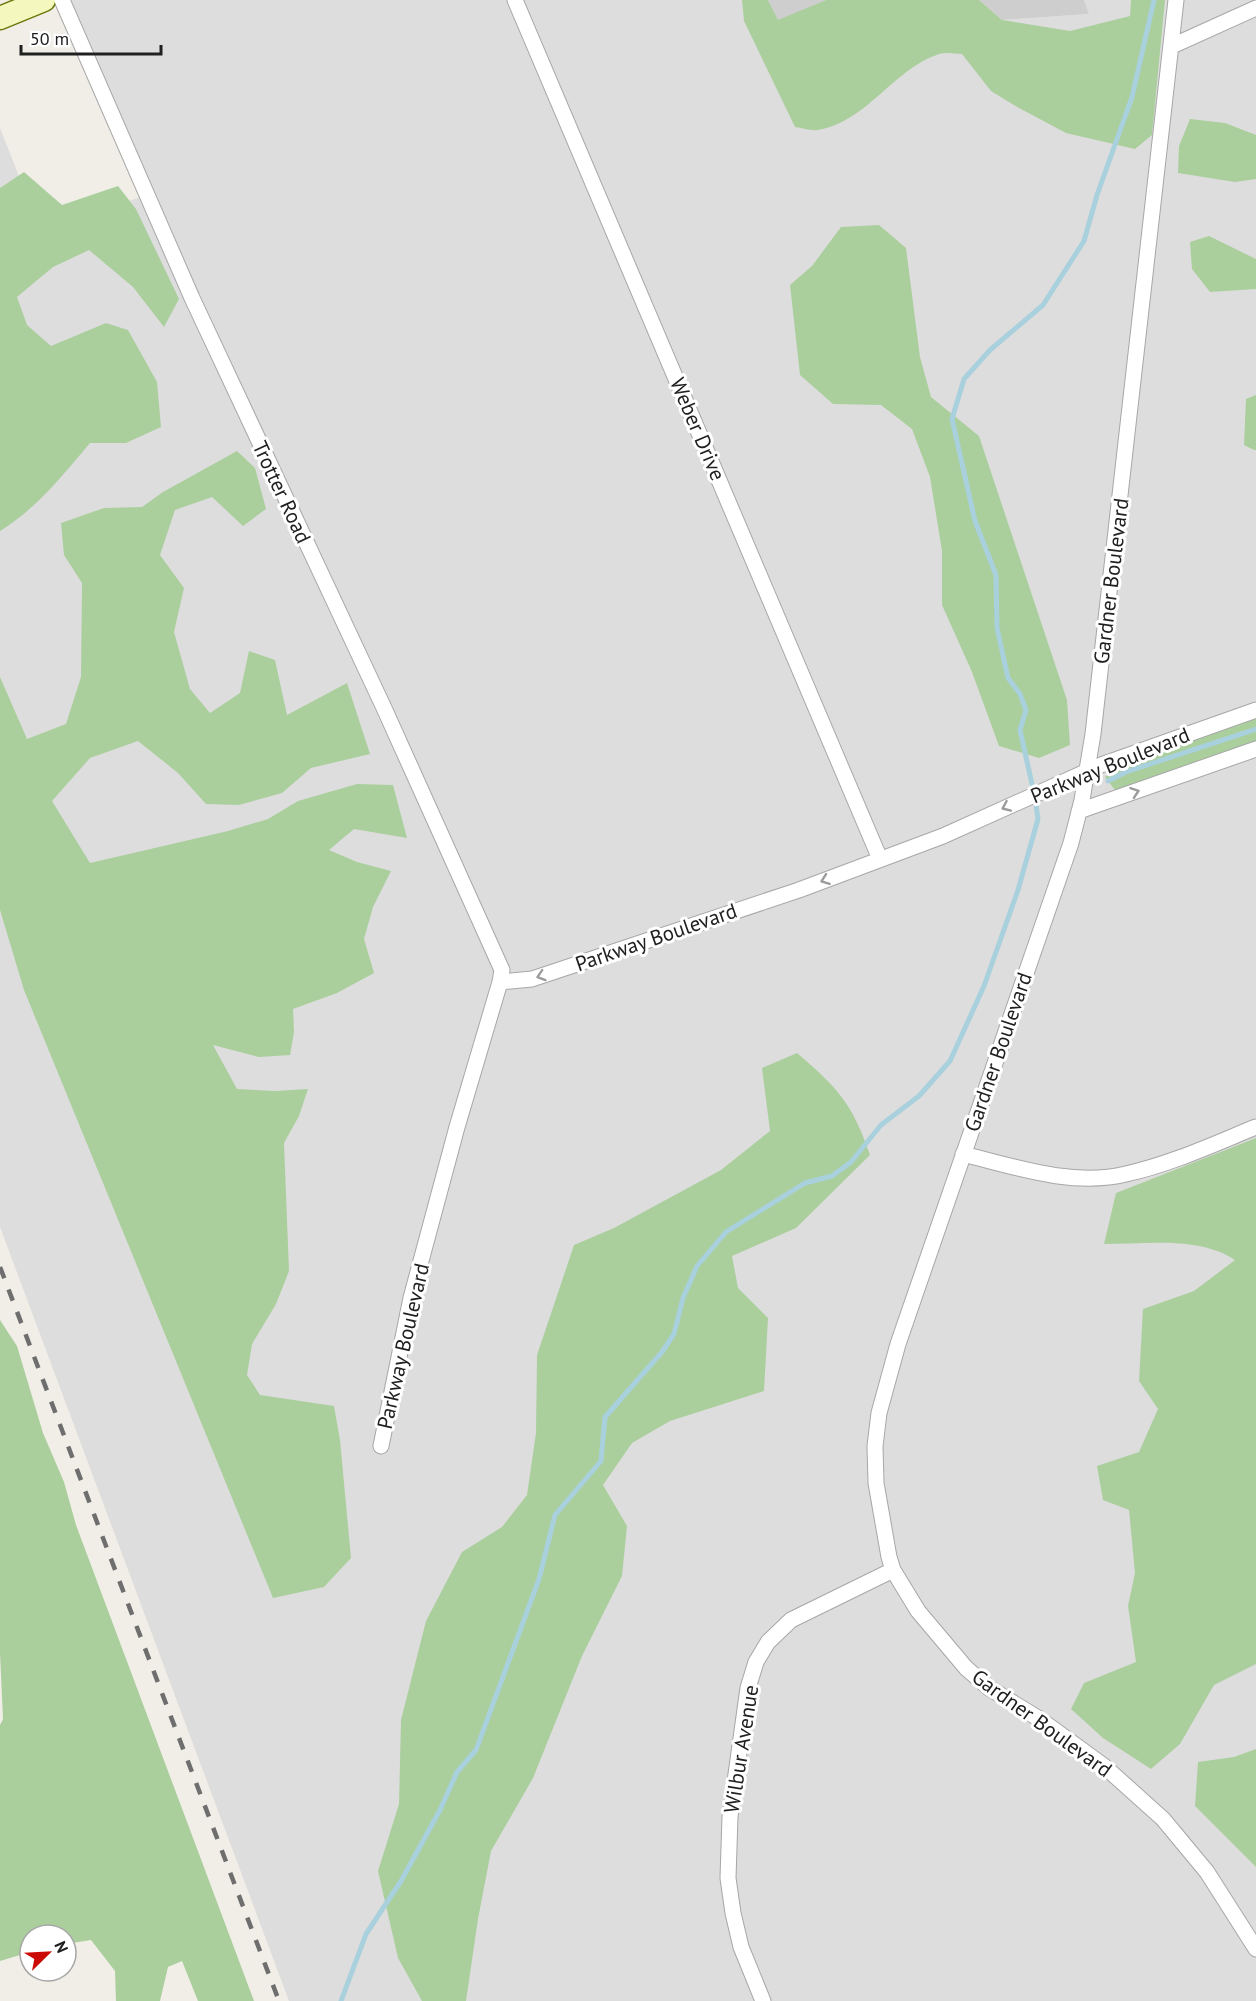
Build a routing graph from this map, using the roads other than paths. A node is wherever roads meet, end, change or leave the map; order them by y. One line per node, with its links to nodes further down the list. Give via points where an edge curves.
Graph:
1 (44, 0): 6 (main road)
2 (62, 0): 13 (street, Trotter Road, via 192,298 500,963)
3 (515, 0): 12 (street, Weber Drive)
4 (1176, 0): 7 (street, Gardner Boulevard)
5 (1256, 8): 7 (street)
6 (0, 18)
7 (1172, 46): 10 (street, Gardner Boulevard, via 1146,246 1112,584)
8 (1256, 710): 10 (street, Parkway Boulevard)
9 (1256, 749): 11 (street, Parkway Boulevard, one-way to 9)
10 (1087, 771): 11 (street, Gardner Boulevard); 12 (street, Parkway Boulevard, one-way to 12)
11 (1080, 811): 15 (street, Gardner Boulevard)
12 (880, 860): 13 (street, Parkway Boulevard, one-way to 13, via 532,979)
13 (500, 982): 16 (street, Parkway Boulevard, via 411,1298)
14 (1256, 1127): 15 (street, via 1125,1175 1036,1172)
15 (963, 1154): 17 (street, Gardner Boulevard, via 898,1344 879,1413 876,1483)
16 (381, 1446)
17 (893, 1570): 18 (street, Gardner Boulevard, via 918,1611 966,1668 997,1694 1104,1766 1163,1819 1208,1872); 19 (street, Wilbur Avenue, via 779,1630 756,1662 748,1688 730,1817 728,1878 741,1947)
18 (1256, 1949)
19 (763, 2001)

